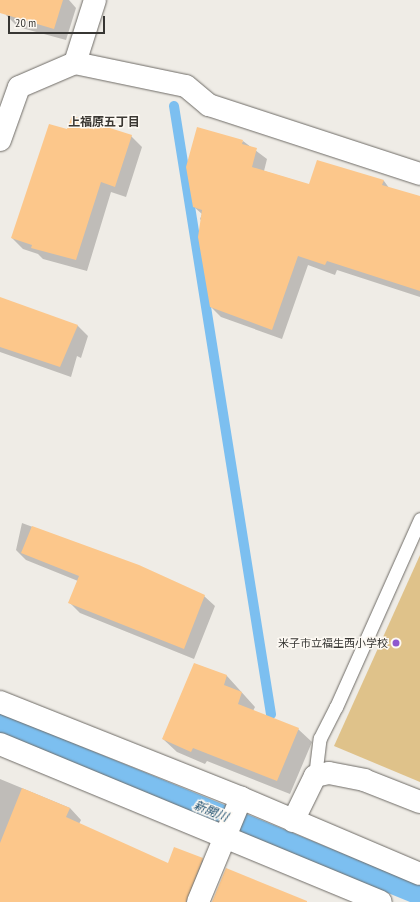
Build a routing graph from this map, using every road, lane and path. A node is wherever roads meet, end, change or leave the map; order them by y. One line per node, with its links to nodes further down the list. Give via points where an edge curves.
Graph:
1 (94, 0): 2 (street)
2 (75, 63): 3 (street, via 19,87); 4 (street, via 186,86 209,105)
3 (0, 140)
4 (420, 174)
5 (420, 519): 8 (lane, via 320,738)
6 (0, 702): 9 (street)
7 (0, 744): 12 (street)
8 (315, 776): 10 (street, via 342,774); 11 (street)
9 (239, 802): 11 (street); 12 (street)
10 (420, 802)
11 (293, 820): 13 (street)
12 (227, 832): 14 (street); 15 (street)
13 (420, 874)
14 (198, 902)
15 (381, 902)

